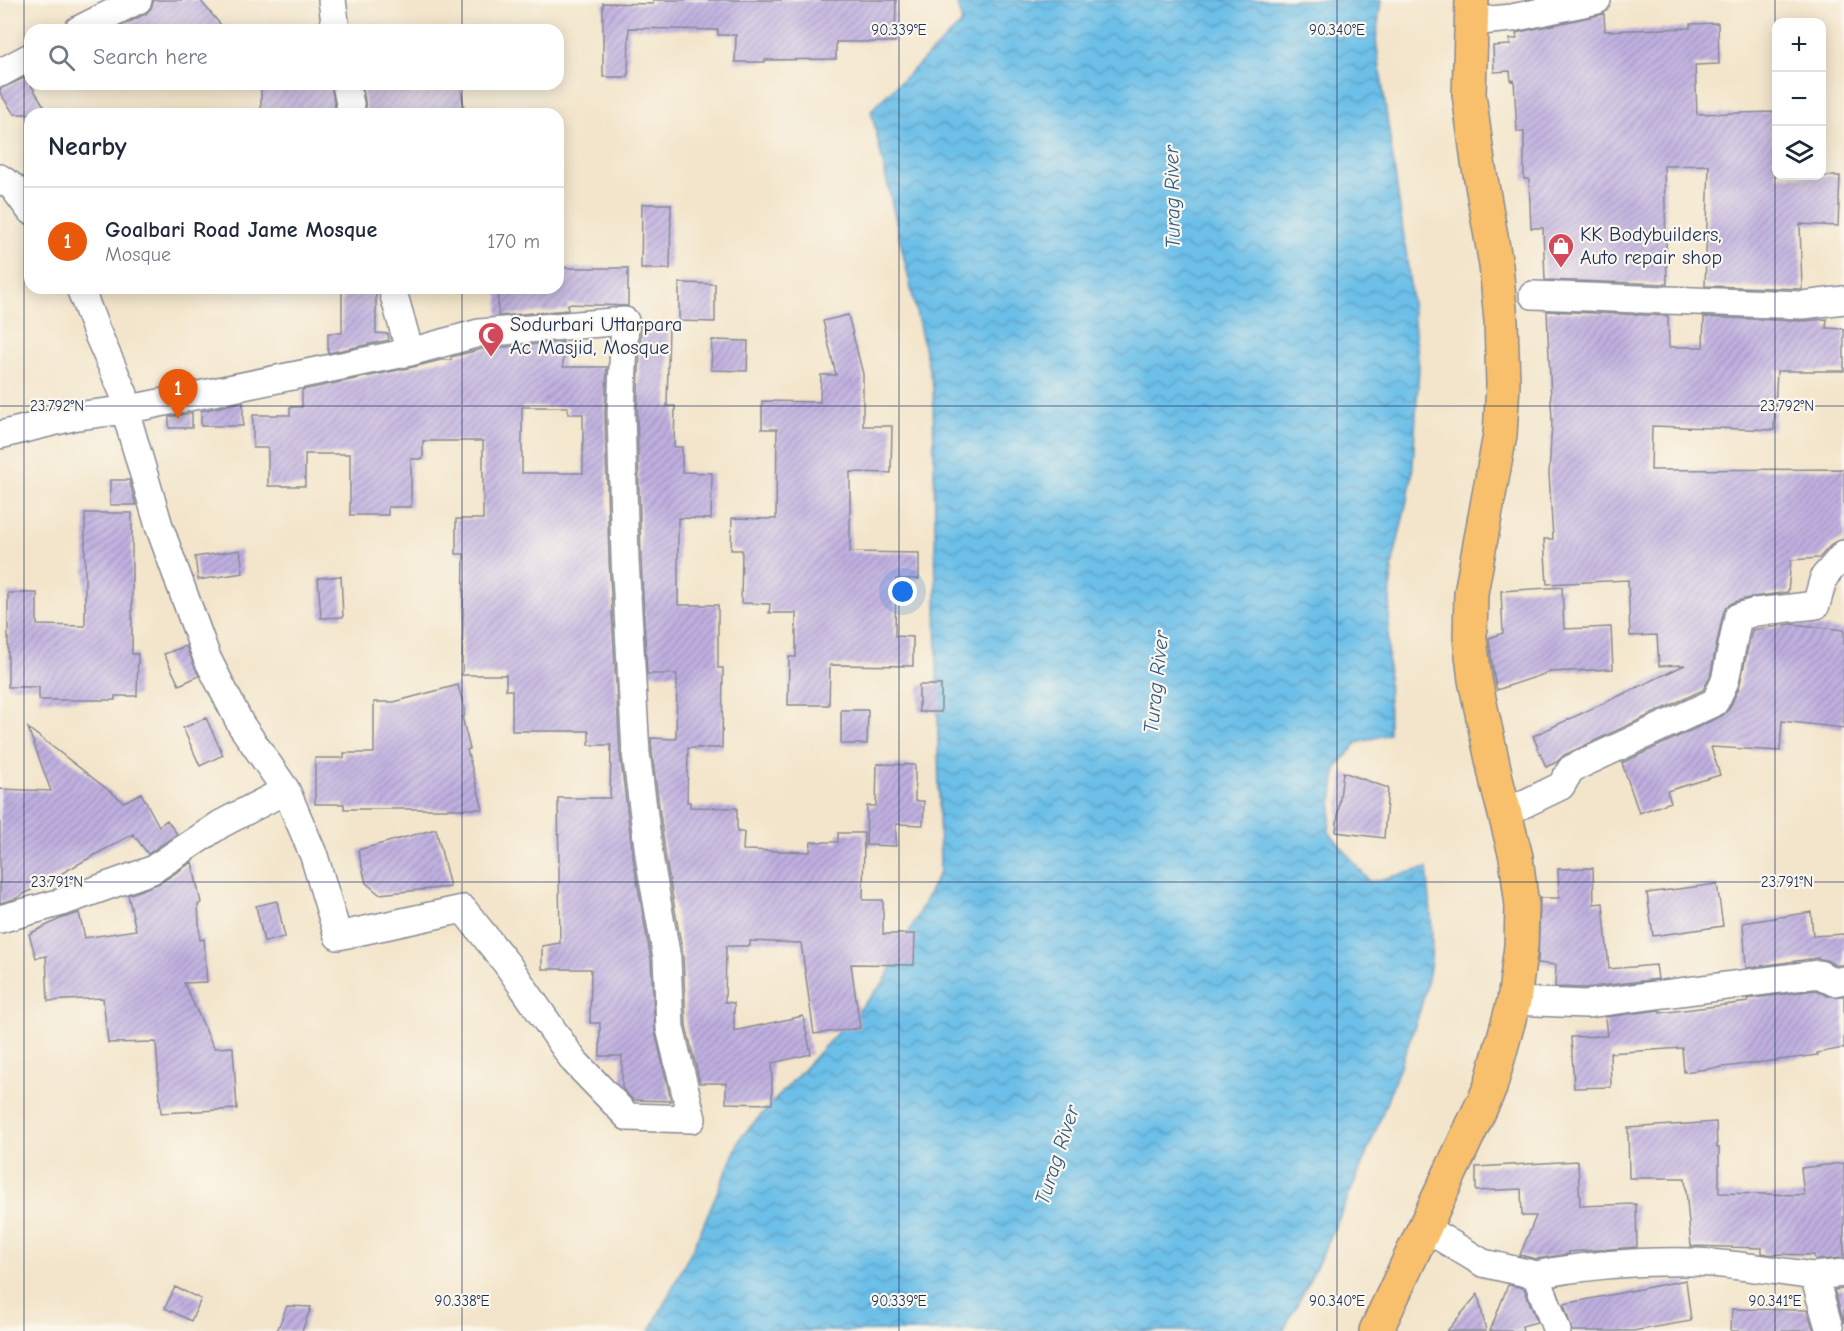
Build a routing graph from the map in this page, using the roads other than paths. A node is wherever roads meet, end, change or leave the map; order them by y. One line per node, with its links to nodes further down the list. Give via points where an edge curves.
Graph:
1 (138, 0): 4 (street)
2 (332, 0): 7 (street)
3 (1598, 0): 5 (street, via 1512,18)
4 (100, 8): 6 (street)
5 (1471, 11): 23 (highway, via 1469,94 1496,265 1503,384 1500,435 1471,593 1470,638 1475,680)
6 (84, 24)
7 (335, 24)
8 (24, 60): 9 (street)
9 (0, 74)
10 (347, 90): 11 (street)
11 (350, 108)
12 (14, 180): 13 (street)
13 (24, 199)
14 (82, 294): 19 (street, via 124,394)
15 (394, 294): 18 (street)
16 (1533, 295): 17 (street, via 1803,305)
17 (1844, 300)
18 (410, 352): 19 (street); 22 (street, via 479,333 625,321 621,413 636,753 667,958 670,1028 692,1119 628,1117 574,1061 507,964 463,909 338,936 314,856)
19 (125, 410): 20 (street, via 77,416); 22 (street, via 159,526 207,658 241,725)
20 (0, 435)
21 (1844, 554): 23 (street, via 1824,577 1816,605 1738,617 1725,681 1715,702 1572,768 1561,786)
22 (286, 790): 24 (street, via 221,824 152,870)
23 (1505, 813): 26 (highway, via 1522,906)
24 (0, 919)
25 (1844, 980): 26 (street, via 1834,982 1819,974 1586,1004)
26 (1514, 1001): 27 (highway, via 1491,1088)
27 (1425, 1228): 29 (street, via 1483,1263); 31 (highway)
28 (1844, 1273): 30 (street)
29 (1536, 1275): 30 (street, via 1621,1263 1692,1262); 32 (street)
30 (1815, 1276): 33 (street)
31 (1376, 1331)
32 (1557, 1331)
33 (1830, 1331)

